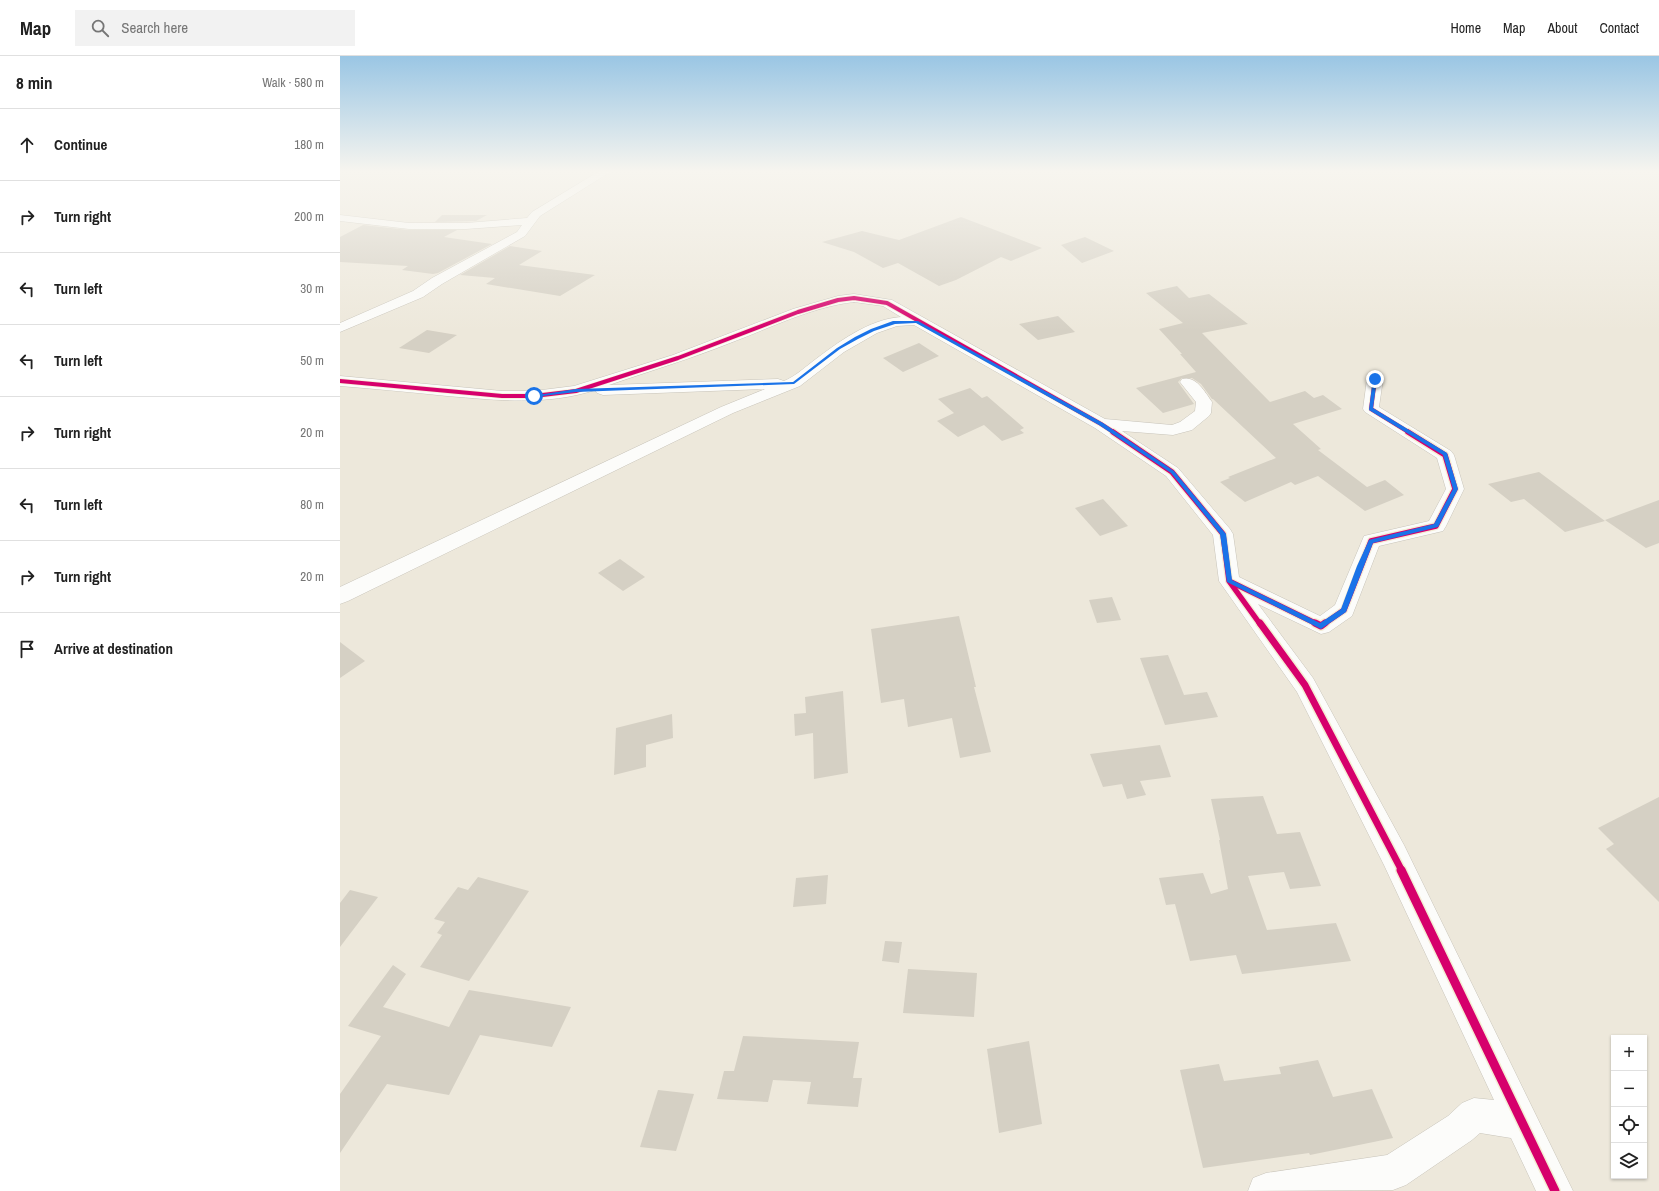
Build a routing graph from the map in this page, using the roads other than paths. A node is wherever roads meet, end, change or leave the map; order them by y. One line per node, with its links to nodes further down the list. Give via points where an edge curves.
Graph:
1 (400, 225): 2 (street)
2 (479, 225)
3 (528, 225): 5 (street, via 522,234 437,280 418,294)
4 (917, 321): 9 (street, via 895,322 856,338); 10 (street, via 887,303 854,298 838,300 798,312 678,358); 11 (street)
5 (340, 328)
6 (1375, 379): 12 (street, via 1371,409 1445,455 1455,489 1436,526 1371,541 1344,610 1321,626)
7 (340, 381): 10 (street, via 502,396 534,396)
8 (1188, 382): 11 (street, via 1204,402 1203,413 1186,426 1173,430)
9 (794, 383): 10 (street); 13 (street, via 727,410)
10 (576, 391)
11 (1101, 424): 12 (street, via 1172,472 1223,534)
12 (1229, 581): 14 (street, via 1305,685 1394,855)
13 (340, 596)
14 (1522, 1122): 15 (street, via 1474,1115 1460,1128 1393,1172); 16 (street)
15 (1266, 1191)
16 (1555, 1191)

